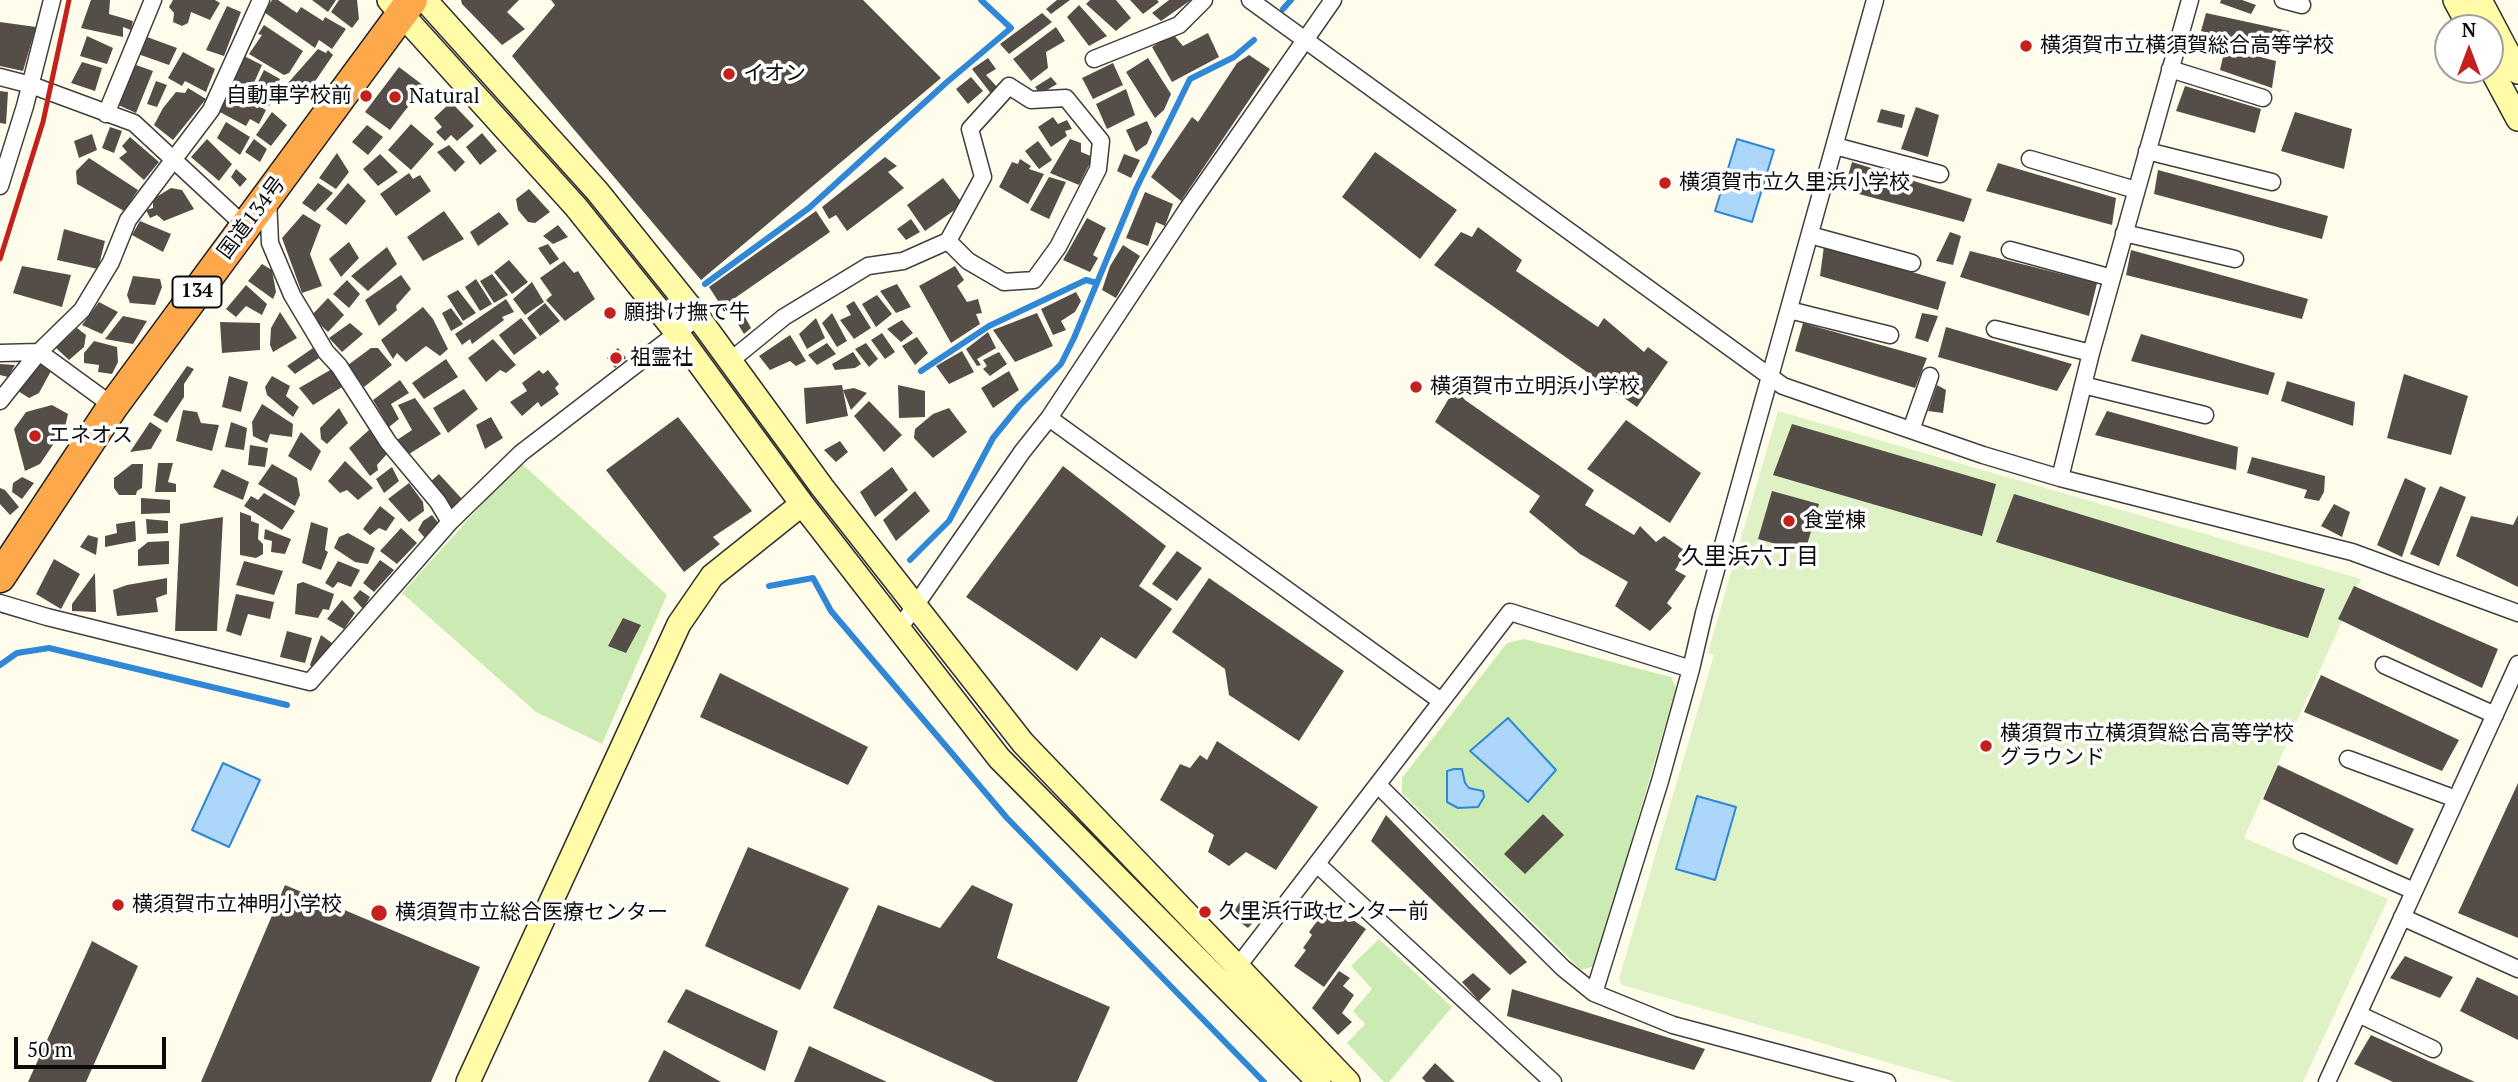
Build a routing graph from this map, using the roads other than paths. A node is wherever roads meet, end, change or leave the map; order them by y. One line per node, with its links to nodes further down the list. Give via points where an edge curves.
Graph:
1 (52, 0): 19 (street)
2 (153, 0): 21 (street)
3 (261, 0): 26 (street, via 211,110)
4 (1205, 0): 14 (street, via 1178,25)
5 (1250, 0): 13 (street)
6 (1333, 0): 13 (street)
7 (1875, 0): 23 (street)
8 (2190, 0): 15 (street)
9 (2283, 0): 12 (street)
10 (2480, 0): 16 (street)
11 (407, 3): 31 (highway, 国道134号 / 134); 41 (street, via 597,191); 43 (street)
12 (2302, 5)
13 (1305, 41): 49 (street); 55 (street)
14 (1094, 59)
15 (2170, 69): 20 (street); 24 (street)
16 (2518, 72)
17 (0, 77): 19 (street)
18 (2499, 84): 22 (street)
19 (31, 85): 21 (street); 29 (street)
20 (2263, 98)
21 (106, 114): 26 (street, via 134,123)
22 (2518, 119)
23 (1835, 146): 27 (street); 34 (street)
24 (2147, 151): 28 (street); 30 (street)
25 (2030, 159): 30 (street)
26 (174, 160): 32 (street); 46 (street, via 128,220 111,262 82,310)
27 (1940, 174)
28 (2272, 182)
29 (0, 186)
30 (2136, 190): 33 (street)
31 (268, 197): 32 (highway, 国道134号 / 134); 60 (street, via 270,243 292,295 388,442)
32 (246, 227): 53 (highway, 国道134号 / 134)
33 (2124, 233): 37 (street); 39 (street)
34 (1810, 234): 38 (street); 40 (street)
35 (948, 241): 35 (street, via 983,177 970,129 1009,86 1031,100 1066,98 1101,141 1098,169 1058,247 1034,280 1004,282 968,261); 48 (street, via 903,261 868,266 784,317)
36 (2010, 250): 39 (street)
37 (2235, 259)
38 (1912, 263)
39 (2112, 278): 47 (street)
40 (1789, 310): 44 (street); 49 (street)
41 (698, 317): 43 (street); 48 (street)
42 (1995, 329): 47 (street)
43 (677, 333): 59 (street); 60 (street, via 521,453)
44 (1890, 335)
45 (0, 352): 46 (street)
46 (39, 352): 52 (street); 53 (street)
47 (2091, 353): 51 (street)
48 (730, 361): 58 (street)
49 (1771, 376): 56 (street, via 1783,386); 68 (street)
50 (1930, 376): 56 (street)
51 (2083, 384): 54 (street); 57 (street)
52 (0, 401)
53 (113, 406): 61 (highway, 国道134号 / 134)
54 (2205, 415)
55 (1049, 418): 63 (street); 69 (street)
56 (1911, 430): 57 (street)
57 (2060, 478): 64 (street, via 2352,552)
58 (822, 488): 59 (street); 63 (street)
59 (802, 504): 65 (street); 84 (street, via 712,576 679,624)
60 (450, 523): 62 (street, via 310,682)
61 (0, 577)
62 (0, 603)
63 (915, 607): 65 (street); 79 (street, via 1023,743)
64 (2518, 613)
65 (900, 629): 79 (street, via 999,758)
66 (2518, 664): 70 (street)
67 (2384, 665): 70 (street)
68 (1691, 669): 69 (street, via 1510,612); 80 (street)
69 (1441, 701): 72 (street)
70 (2495, 715): 73 (street)
71 (2348, 759): 73 (street)
72 (1378, 785): 75 (street); 80 (street)
73 (2456, 799): 76 (street)
74 (2302, 842): 76 (street)
75 (1317, 864): 79 (street); 87 (street)
76 (2414, 891): 77 (street)
77 (2402, 917): 78 (street); 81 (street)
78 (2518, 969)
79 (1231, 976): 85 (street); 86 (street)
80 (1594, 993): 83 (street, via 1673,1025)
81 (2358, 1014): 82 (street); 89 (street)
82 (2433, 1049)
83 (1832, 1075): 88 (street)
84 (468, 1082)
85 (1319, 1082)
86 (1348, 1082)
87 (1553, 1082)
88 (1886, 1082)
89 (2327, 1082)

